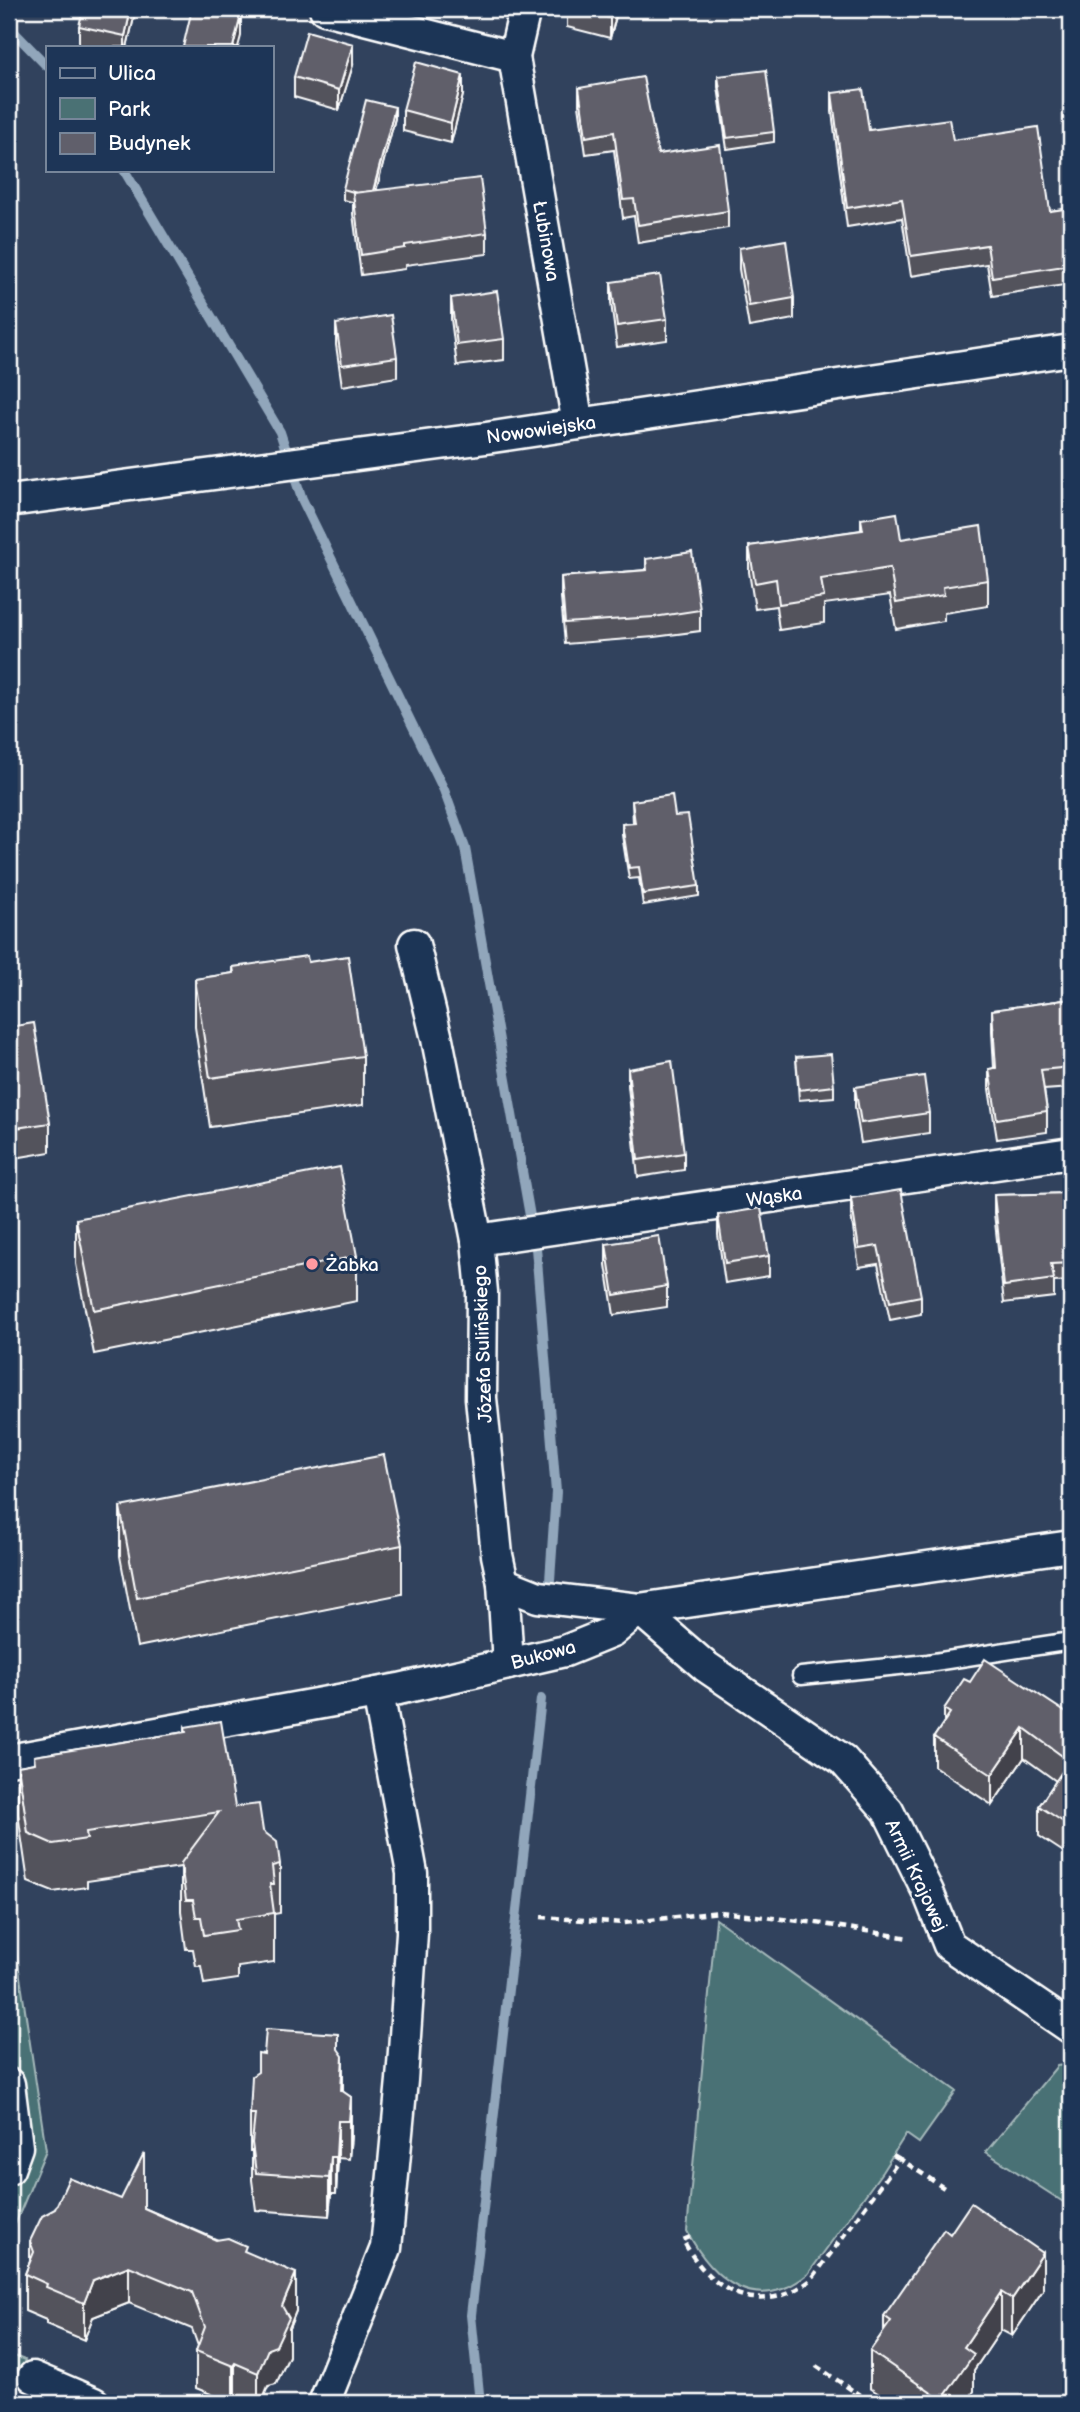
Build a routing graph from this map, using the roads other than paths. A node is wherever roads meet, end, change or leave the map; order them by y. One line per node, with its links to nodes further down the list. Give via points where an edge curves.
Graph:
1 (325, 9): 3 (street)
2 (525, 9): 3 (street, Łubinowa)
3 (514, 57): 5 (street, Łubinowa)
4 (1071, 350): 5 (street, Nowowiejska)
5 (578, 424): 6 (street, Nowowiejska)
6 (9, 501)
7 (414, 944): 9 (street, Józefa Sulińskiego)
8 (1071, 1153): 9 (street, Wąska)
9 (477, 1240): 11 (street, Józefa Sulińskiego, via 482,1292 481,1398)
10 (1071, 1546): 12 (street)
11 (503, 1583): 12 (street, via 538,1597); 14 (street, Józefa Sulińskiego)
12 (639, 1609): 14 (street, Bukowa, via 612,1632 565,1651); 18 (street, Armii Krajowej, via 705,1666 843,1760 888,1811 949,1945)
13 (1071, 1641): 15 (lane)
14 (508, 1664): 16 (street, Bukowa)
15 (801, 1676)
16 (378, 1693): 17 (street, Bukowa); 23 (street, via 412,1873 402,2080 386,2248)
17 (9, 1760)
18 (1071, 2028)
19 (9, 2084): 20 (street, via 17,2147)
20 (9, 2169)
21 (33, 2377): 22 (street)
22 (93, 2403)
23 (324, 2403)

